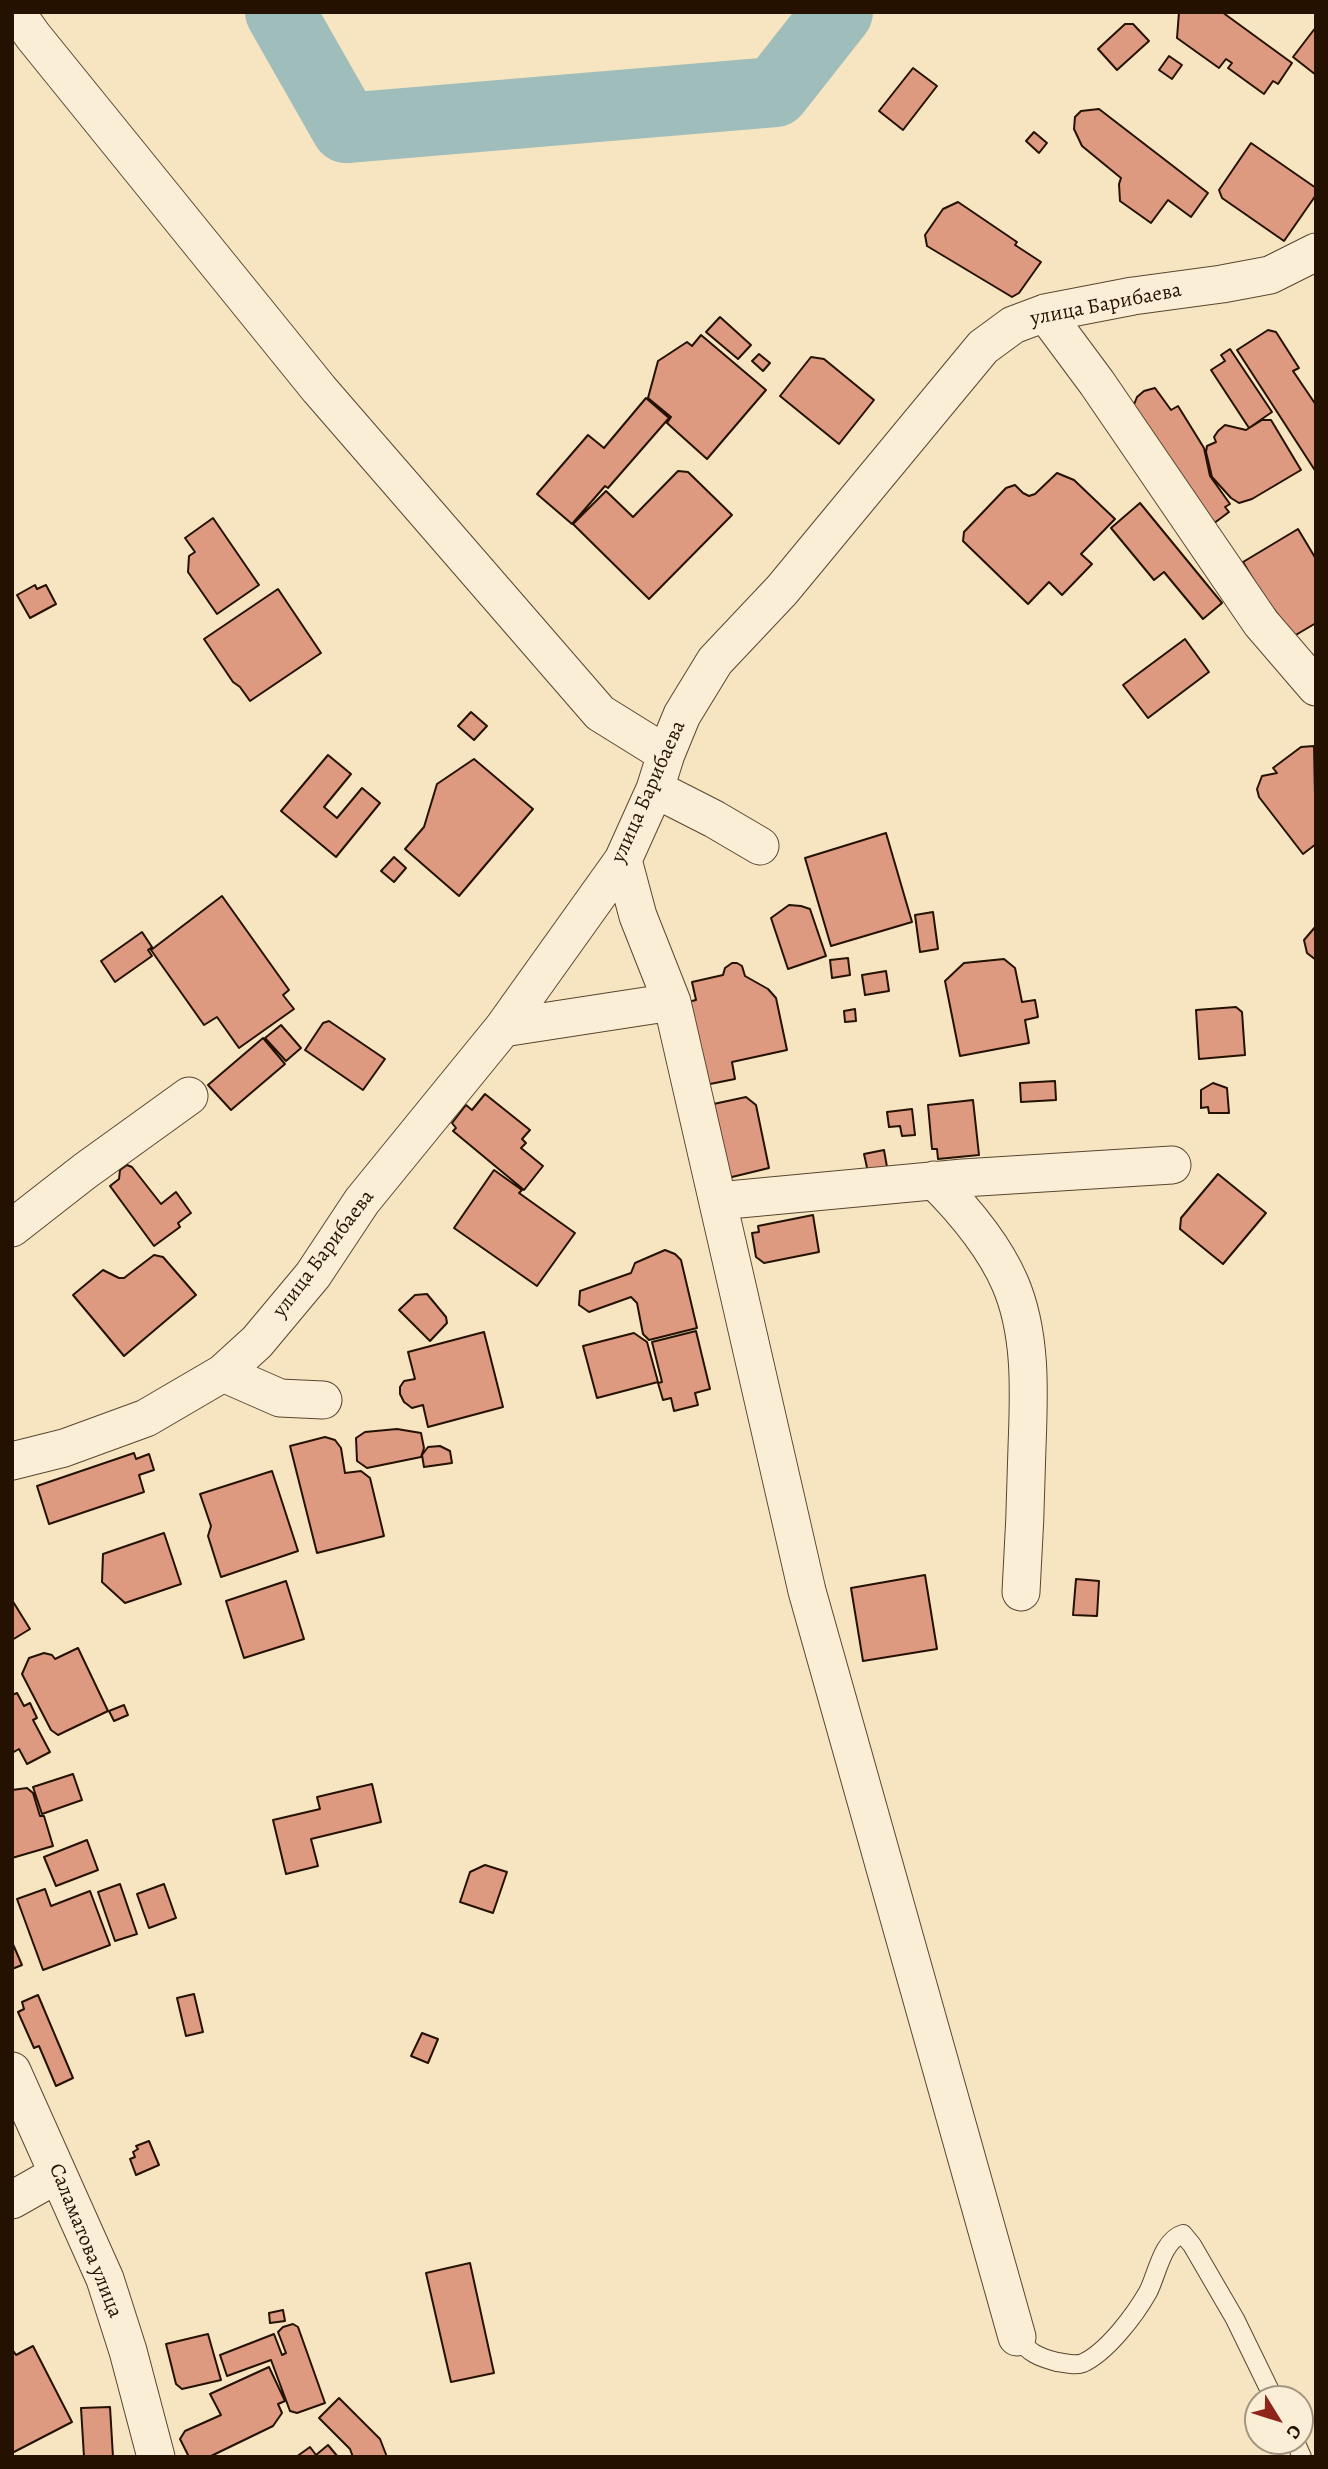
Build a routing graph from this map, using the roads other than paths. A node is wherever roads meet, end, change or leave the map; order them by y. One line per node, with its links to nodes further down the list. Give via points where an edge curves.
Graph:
1 (16, 12): 5 (street, via 319,389 600,713)
2 (1316, 252): 3 (street, улица Барибаева, via 1270,275)
3 (1045, 313): 4 (street, via 1261,623); 5 (street, улица Барибаева, via 1013,325 983,347 782,590 715,661 682,715)
4 (1316, 687)
5 (666, 754): 6 (street, улица Барибаева)
6 (655, 789): 7 (street); 8 (street, улица Барибаева)
7 (760, 846)
8 (623, 860): 9 (street, via 638,916); 10 (street, улица Барибаева)
9 (672, 1002): 10 (street); 14 (street)
10 (503, 1028): 16 (street, улица Барибаева, via 362,1201 313,1275 257,1342)
11 (189, 1097): 15 (street)
12 (1172, 1166): 13 (street)
13 (934, 1180): 14 (street); 19 (street, via 984,1240 1010,1283 1022,1325 1029,1380)
14 (718, 1201): 23 (street, via 807,1591)
15 (12, 1228)
16 (223, 1373): 17 (street, via 280,1398); 18 (street, улица Барибаева, via 146,1418 64,1448)
17 (323, 1400)
18 (12, 1461)
19 (1021, 1592)
20 (12, 2071): 21 (street, Саламатова улица)
21 (58, 2174): 22 (street); 25 (street, Саламатова улица, via 105,2279)
22 (12, 2200)
23 (1017, 2337): 24 (lane, via 1027,2351 1066,2364 1081,2364 1121,2330 1147,2293 1169,2244 1183,2234 1235,2319)
24 (1267, 2385)
25 (156, 2457)

